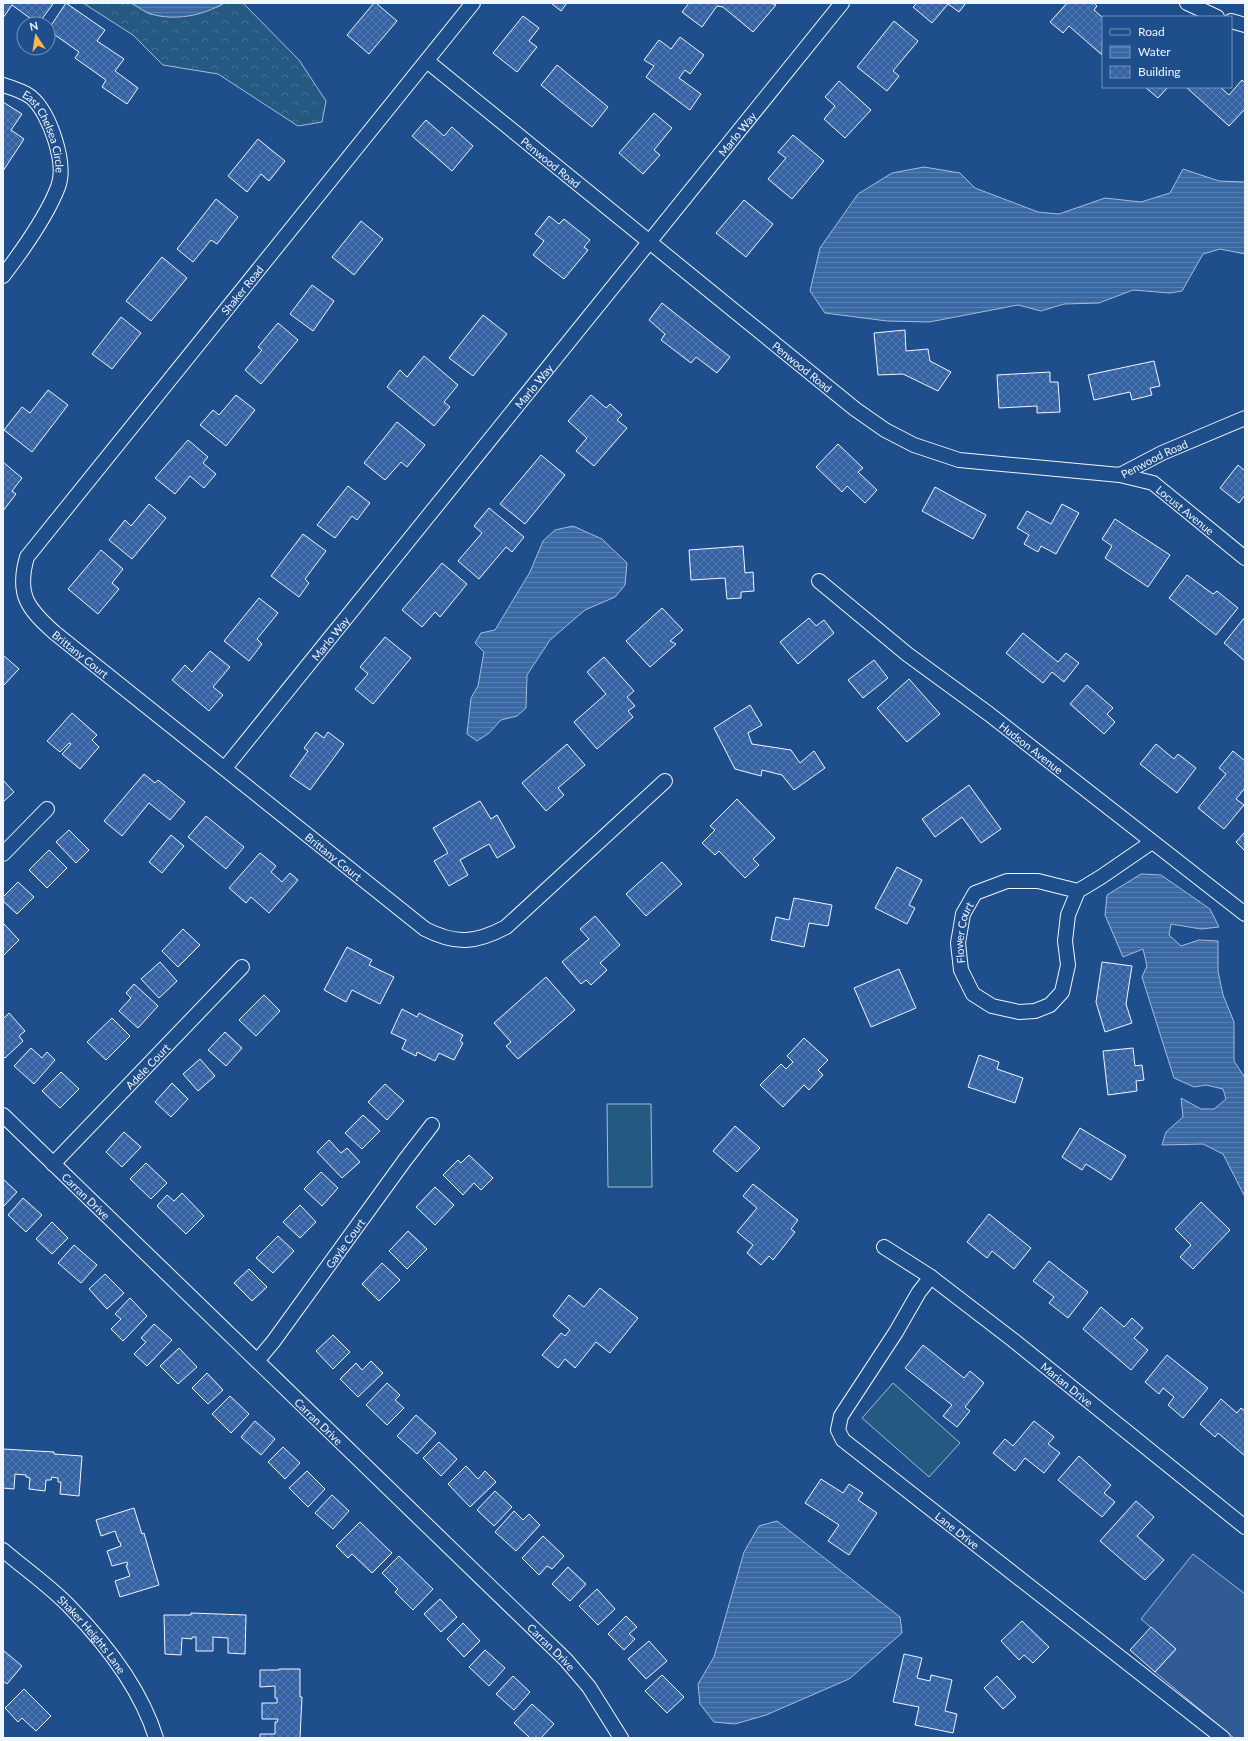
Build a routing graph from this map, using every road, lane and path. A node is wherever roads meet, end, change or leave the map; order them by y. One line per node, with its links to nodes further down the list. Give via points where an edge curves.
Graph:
1 (473, 3): 7 (street, Shaker Road)
2 (842, 3): 9 (street, Marlo Way)
3 (1187, 3): 4 (street)
4 (1215, 16)
5 (1232, 21): 6 (street)
6 (1245, 25)
7 (427, 61): 9 (street, Penwood Road); 15 (street, Shaker Road, via 27,557)
8 (3, 86): 10 (street, East Chelsea Circle, via 15,88 31,97 42,109 56,140 60,168 59,186 35,230)
9 (650, 241): 12 (street, Penwood Road, via 855,409 907,442 960,460); 16 (street, Marlo Way)
10 (3, 276)
11 (1245, 418): 12 (street, Penwood Road, via 1162,453)
12 (1120, 475): 13 (street, Locust Avenue, via 1153,483)
13 (1245, 558)
14 (818, 581): 19 (street, Hudson Avenue, via 907,654 989,714)
15 (23, 583): 16 (street, Brittany Court, via 25,600 37,617)
16 (225, 768): 17 (street, Brittany Court, via 426,929 448,938 468,940 487,937 506,927)
17 (665, 781)
18 (47, 809): 20 (street)
19 (1152, 842): 21 (street); 22 (street, Hudson Avenue)
20 (3, 854)
21 (1078, 891): 21 (street, Flower Court, via 1038,881 1007,881 975,893 963,914 958,943 962,970 974,994 992,1006 1019,1012 1035,1011 1050,1005 1062,992 1068,966 1065,941 1068,915)
22 (1245, 914)
23 (242, 967): 26 (street, Adele Court)
24 (3, 1116): 26 (street, Carran Drive)
25 (432, 1125): 29 (street, Gayle Court)
26 (53, 1164): 29 (street, Carran Drive)
27 (884, 1247): 28 (street, Marian Drive)
28 (931, 1277): 30 (street, Marian Drive); 34 (street, Lane Drive, via 841,1416 838,1430 843,1440)
29 (257, 1362): 33 (street, Carran Drive, via 566,1660 589,1687)
30 (1245, 1527)
31 (3, 1550): 32 (street, Shaker Heights Lane, via 69,1606 91,1630 135,1689 151,1721)
32 (156, 1738)
33 (621, 1738)
34 (1222, 1738)

